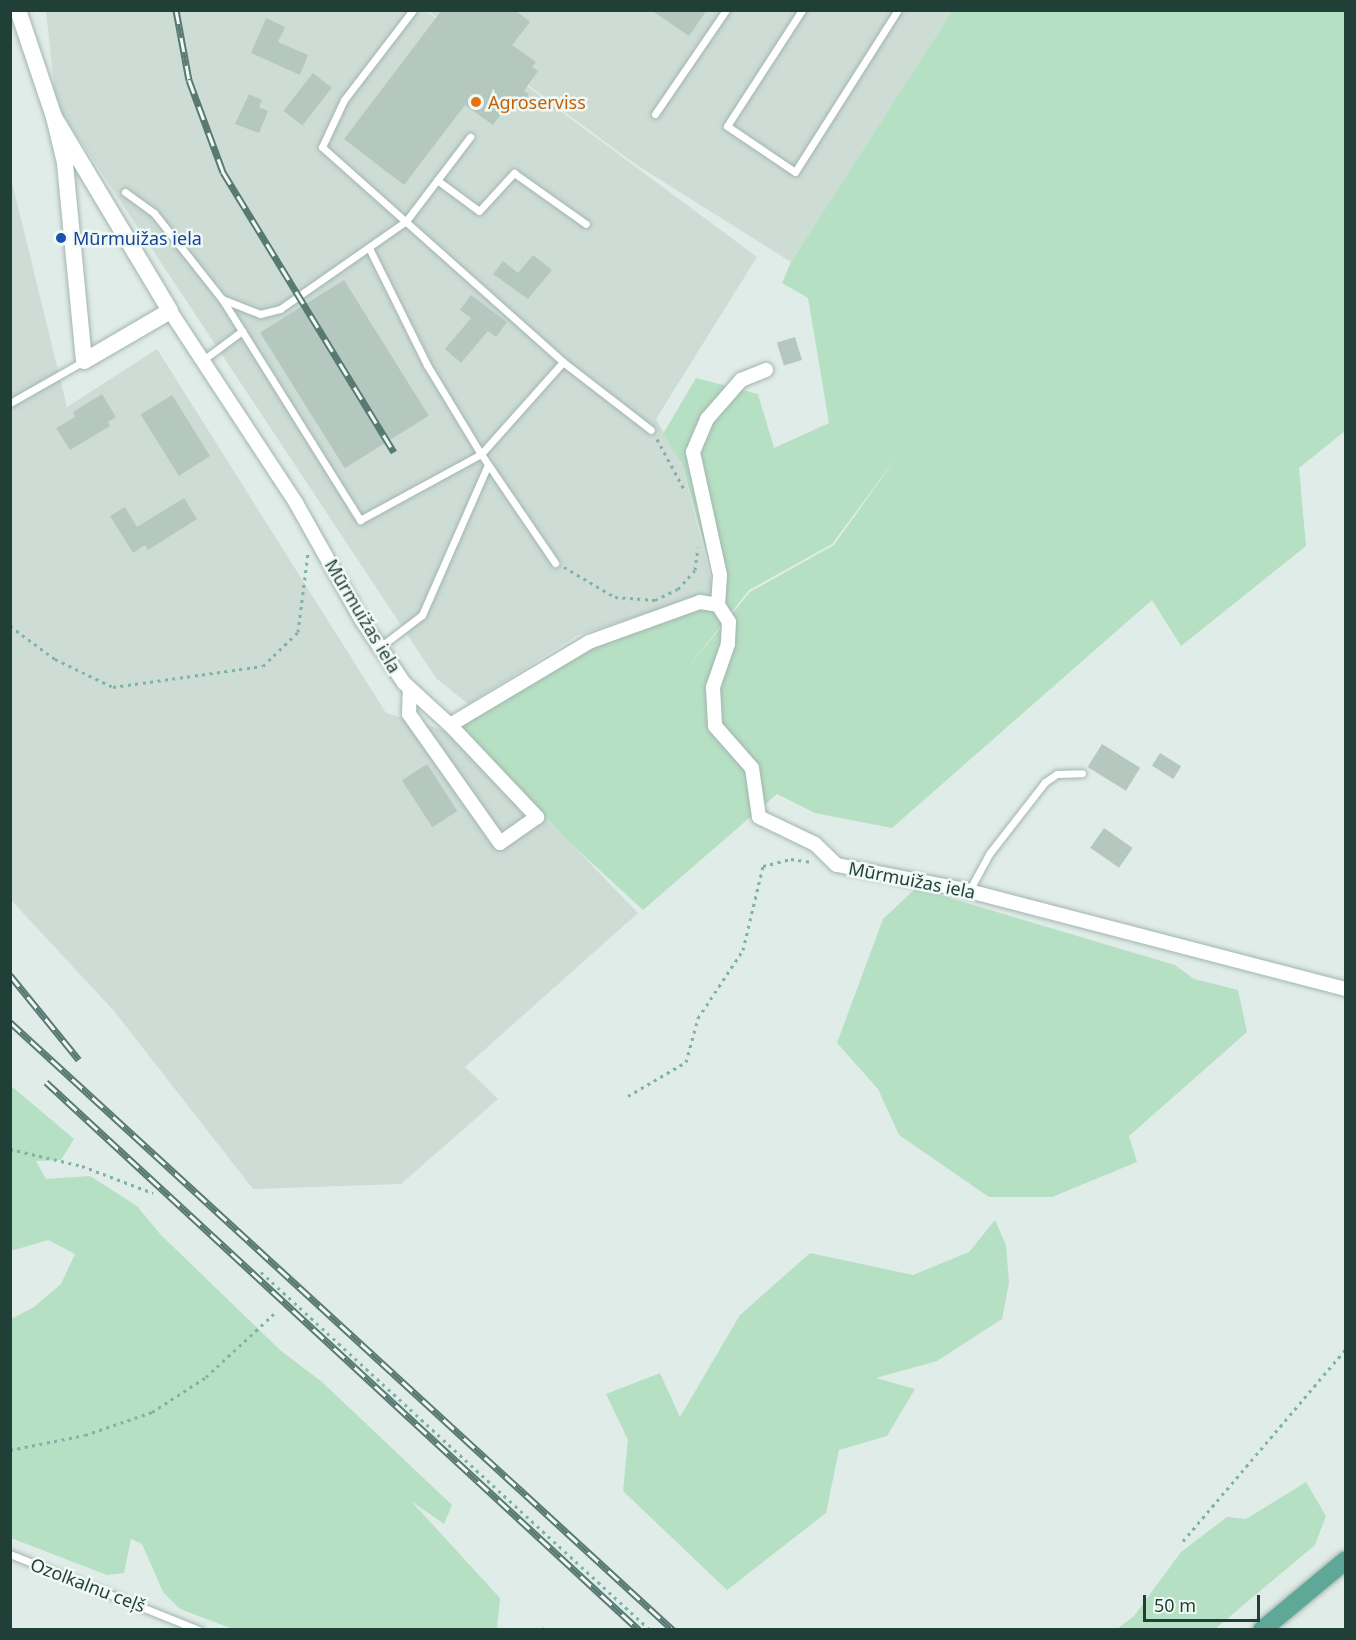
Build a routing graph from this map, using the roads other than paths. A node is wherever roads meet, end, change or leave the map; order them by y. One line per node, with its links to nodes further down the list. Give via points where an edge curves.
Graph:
1 (413, 10): 11 (lane, via 344,100 322,147)
2 (726, 10): 6 (lane)
3 (802, 10): 4 (lane, via 727,126 795,172)
4 (898, 10)
5 (16, 16): 7 (street, Mūrmuižas iela)
6 (656, 114)
7 (54, 117): 15 (street, Mūrmuižas iela); 18 (street, via 65,163)
8 (470, 137): 9 (lane)
9 (437, 180): 11 (lane); 12 (lane, via 479,211 514,173)
10 (125, 192): 14 (lane, via 154,213)
11 (406, 221): 13 (lane); 19 (lane)
12 (586, 224)
13 (369, 249): 14 (lane, via 280,309 260,314); 23 (lane, via 427,365)
14 (222, 299): 16 (lane)
15 (170, 311): 17 (street, Mūrmuižas iela); 18 (street)
16 (242, 331): 17 (lane); 23 (lane, via 360,520)
17 (203, 360): 27 (street, Mūrmuižas iela, via 312,530)
18 (84, 361): 21 (lane)
19 (563, 362): 22 (lane); 23 (lane)
20 (766, 370): 26 (street, via 741,380 707,419 693,452 720,575)
21 (10, 403)
22 (651, 430)
23 (481, 454): 24 (lane)
24 (488, 465): 25 (lane); 27 (lane, via 422,615)
25 (555, 563)
26 (717, 604): 29 (street, via 700,602 589,642); 31 (street, Mūrmuižas iela, via 729,622 728,644 713,687 715,726 752,768 759,817 815,844 837,865)
27 (380, 647): 28 (street, Mūrmuižas iela)
28 (410, 689): 29 (street, Mūrmuižas iela); 29 (street, Mūrmuižas iela, via 409,714 500,843 537,817)
29 (450, 725)
30 (1082, 773): 31 (lane, via 1057,774 1045,782 989,854)
31 (969, 891): 32 (street, Mūrmuižas iela)
32 (1346, 989)
33 (10, 1554): 35 (lane, Ozolkalnu ceļš)
34 (1346, 1560): 36 (main road)
35 (200, 1629)
36 (1262, 1629)

